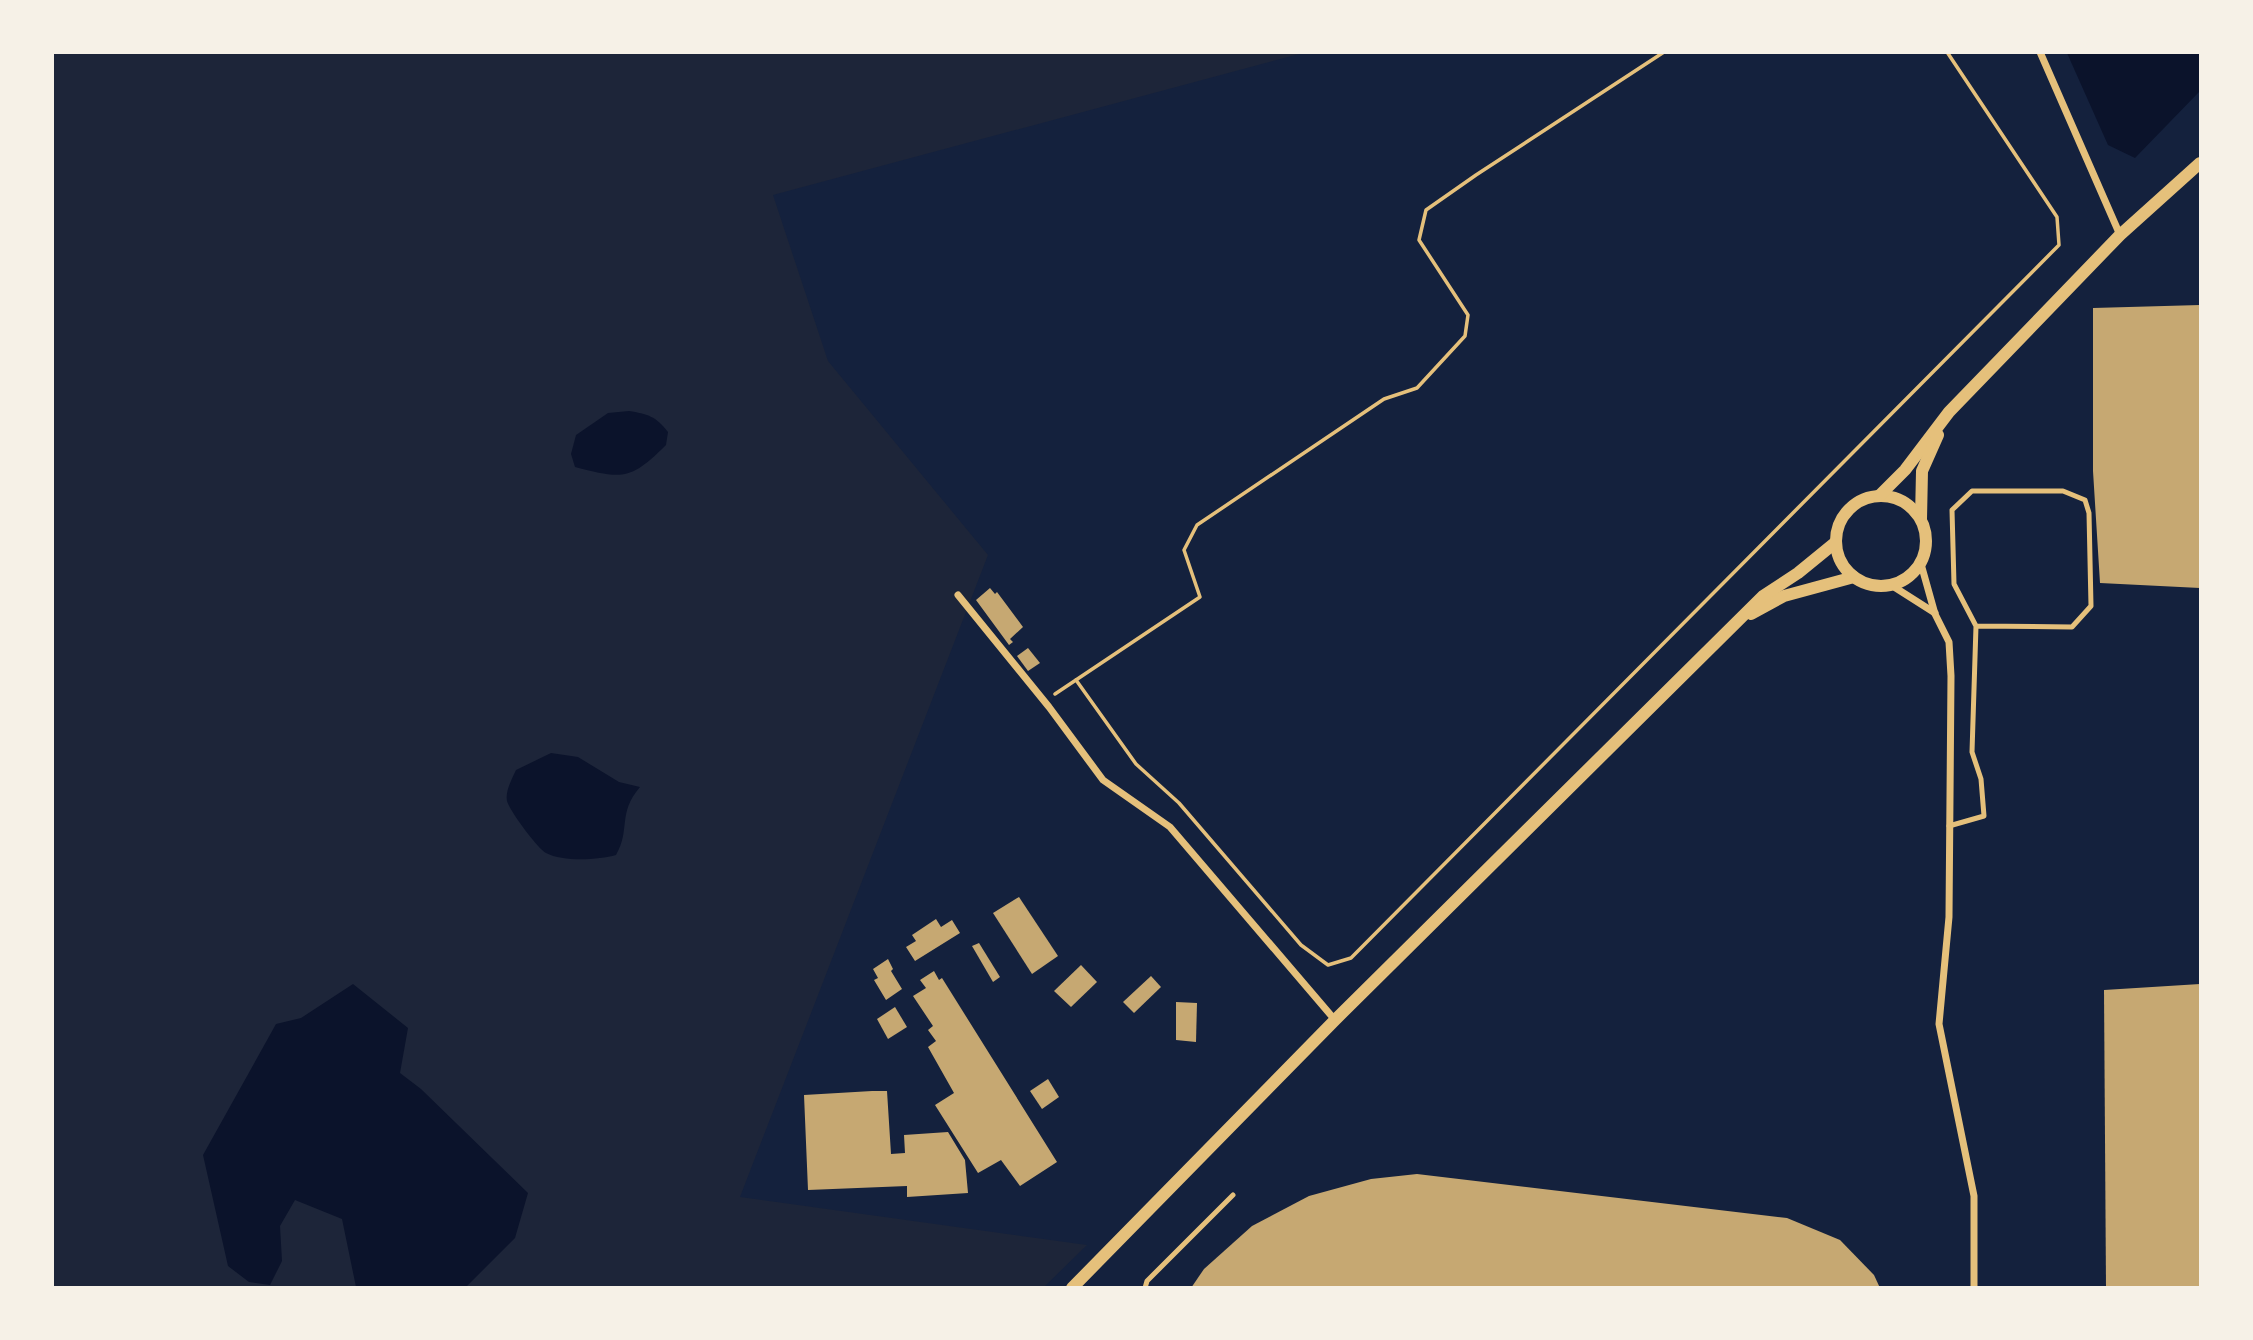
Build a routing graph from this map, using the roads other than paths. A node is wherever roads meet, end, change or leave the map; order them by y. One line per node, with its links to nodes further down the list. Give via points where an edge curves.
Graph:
1 (2040, 52): 3 (street)
2 (2200, 163): 3 (street)
3 (2120, 235): 4 (street)
4 (1949, 412): 5 (street); 6 (street, via 1922,471)
5 (1879, 496): 6 (street, via 1903,501); 7 (street, via 1853,505 1838,528)
6 (1921, 519): 8 (street, via 1926,549)
7 (1836, 542): 9 (street, via 1844,567); 13 (street, via 1763,596)
8 (1920, 564): 10 (street, via 1913,574); 12 (street)
9 (1854, 577): 10 (street, via 1878,586); 13 (street, via 1784,597)
10 (1891, 585): 12 (street)
11 (958, 595): 16 (street, via 1103,780 1170,827)
12 (1935, 614): 15 (street, via 1949,642)
13 (1741, 619): 16 (street)
14 (1976, 626): 14 (lane, via 2073,627 2091,606 2085,500 2063,491 1972,491 1952,510 1954,584); 15 (lane, via 1972,752 1981,779 1984,816)
15 (1949, 825): 20 (street, via 1949,917 1939,1024 1974,1196)
16 (1335, 1020): 19 (street)
17 (1233, 1195): 18 (lane)
18 (1144, 1285)
19 (1072, 1287)
20 (1974, 1287)

